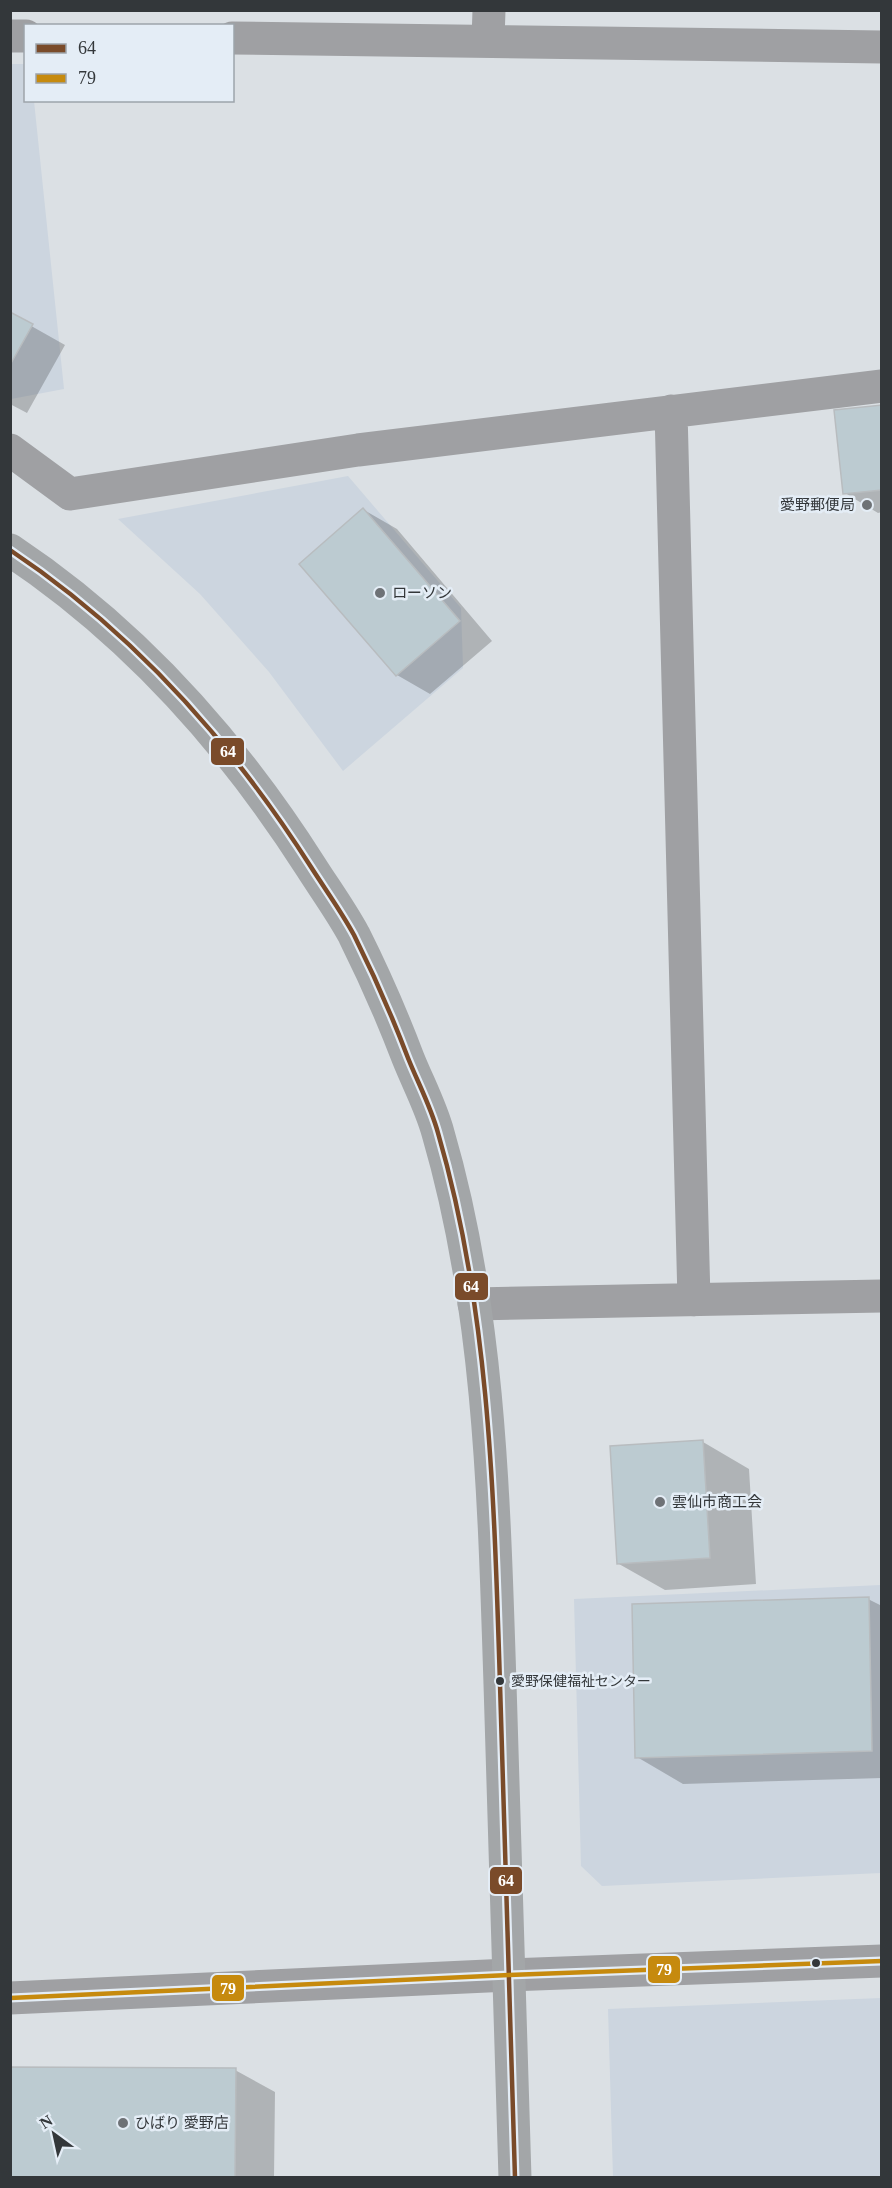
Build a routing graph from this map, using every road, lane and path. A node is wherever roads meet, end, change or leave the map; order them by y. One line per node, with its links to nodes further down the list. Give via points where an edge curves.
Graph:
1 (489, 24): 2 (street); 3 (street)
2 (234, 38)
3 (882, 47)
4 (882, 386): 5 (street)
5 (671, 411): 6 (street, via 358,450 70,494); 9 (street)
6 (10, 450)
7 (10, 550): 10 (highway, via 72,594 138,652 197,715 287,829 352,932 437,1128 459,1215)
8 (882, 1296): 9 (street)
9 (694, 1299): 10 (street)
10 (474, 1304): 12 (highway, via 496,1569)
11 (882, 1962): 12 (street)
12 (509, 1975): 13 (street); 14 (highway)
13 (10, 1998)
14 (515, 2178)

